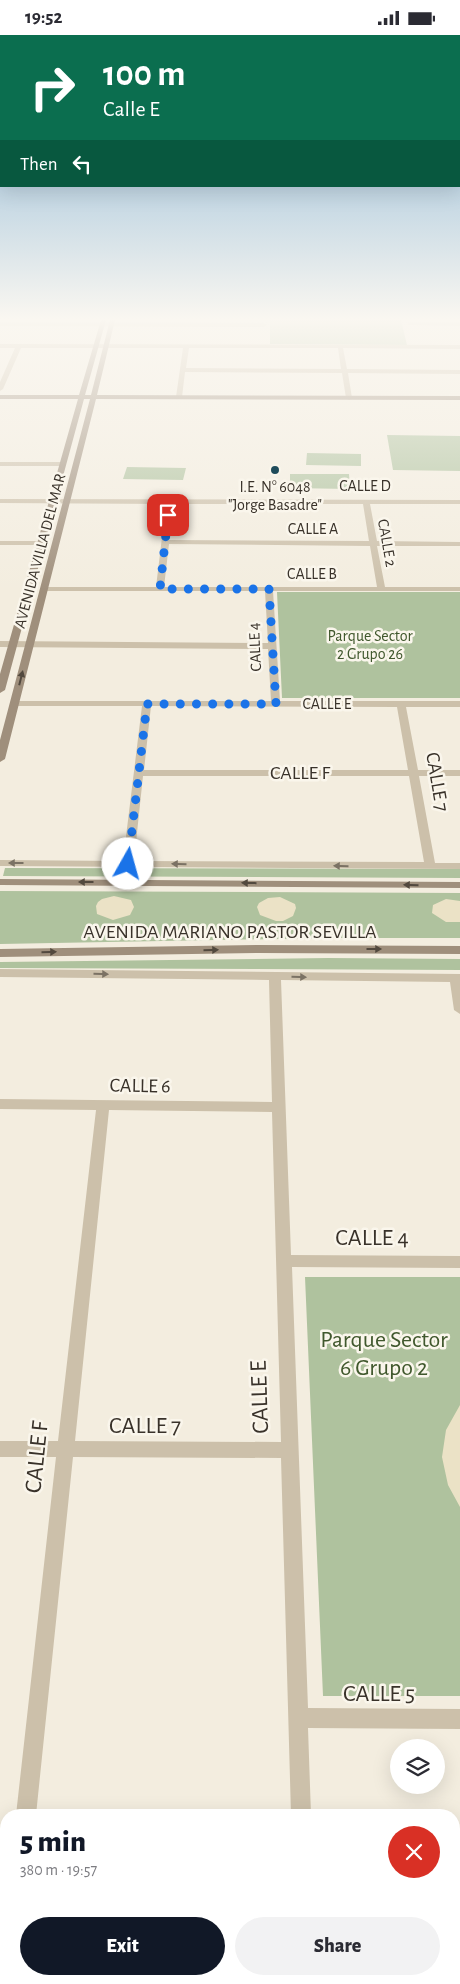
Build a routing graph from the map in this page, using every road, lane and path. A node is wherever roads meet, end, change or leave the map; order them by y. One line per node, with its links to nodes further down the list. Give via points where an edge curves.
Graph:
1 (78, 411): 4 (street, AVENIDA VILLA DEL MAR)
2 (89, 411): 6 (street, AVENIDA VILLA DEL MAR)
3 (0, 464): 4 (street)
4 (63, 465): 6 (street, AVENIDA VILLA DEL MAR)
5 (0, 501): 6 (street, CALLE D)
6 (59, 501): 7 (street, CALLE D); 12 (street, AVENIDA VILLA DEL MAR); 15 (street, AVENIDA VILLA DEL MAR)
7 (170, 501): 8 (street, CALLE D); 10 (street)
8 (366, 502): 9 (street, CALLE D); 13 (street, CALLE 2)
9 (460, 503)
10 (165, 542): 13 (street, CALLE A); 16 (street)
11 (0, 543): 12 (street)
12 (40, 543): 21 (street, AVENIDA VILLA DEL MAR)
13 (373, 543): 14 (street, CALLE A); 18 (street, CALLE 2)
14 (460, 544)
15 (44, 589): 16 (street, CALLE B); 22 (street, AVENIDA VILLA DEL MAR)
16 (160, 589): 17 (street, CALLE B)
17 (269, 589): 18 (street, CALLE B); 23 (street, CALLE 4)
18 (381, 589): 19 (street, CALLE B)
19 (460, 589)
20 (0, 644): 21 (street)
21 (13, 644): 22 (street); 24 (street, AVENIDA VILLA DEL MAR)
22 (30, 644): 23 (street); 25 (street, AVENIDA VILLA DEL MAR, one-way to 22)
23 (272, 645): 27 (street, CALLE 4)
24 (0, 690)
25 (14, 703): 26 (street, CALLE E); 30 (street, AVENIDA VILLA DEL MAR)
26 (147, 704): 27 (street, CALLE E); 31 (street)
27 (276, 704): 28 (street, CALLE E)
28 (401, 704): 29 (street, CALLE E); 32 (street, CALLE 7)
29 (460, 705)
30 (0, 759)
31 (139, 773): 32 (street, CALLE F); 35 (street)
32 (414, 773): 33 (street, CALLE F); 37 (street, CALLE 7)
33 (460, 773)
34 (0, 863): 35 (street, one-way to 34)
35 (128, 864): 37 (street, one-way to 35)
36 (460, 866): 37 (street)
37 (430, 867)
38 (0, 882): 39 (street, one-way to 38)
39 (460, 885)
40 (460, 950): 41 (street, AVENIDA MARIANO PASTOR SEVILLA, one-way to 40)
41 (0, 953)
42 (0, 973): 43 (street, one-way to 43)
43 (275, 976): 44 (street, one-way to 44); 48 (street, CALLE E)
44 (457, 978): 45 (street)
45 (460, 1010)
46 (0, 1104): 47 (street, CALLE 6)
47 (103, 1105): 48 (street, CALLE 6); 52 (street, CALLE F)
48 (279, 1107): 49 (street, CALLE E)
49 (284, 1261): 50 (street, CALLE 4); 53 (street, CALLE E)
50 (460, 1263)
51 (0, 1449): 52 (street, CALLE 7)
52 (66, 1449): 53 (street, CALLE 7); 56 (street, CALLE F)
53 (289, 1450): 54 (street, CALLE E)
54 (298, 1718): 55 (street, CALLE 5); 57 (street, CALLE E)
55 (460, 1719)
56 (27, 1809)
57 (300, 1809)

